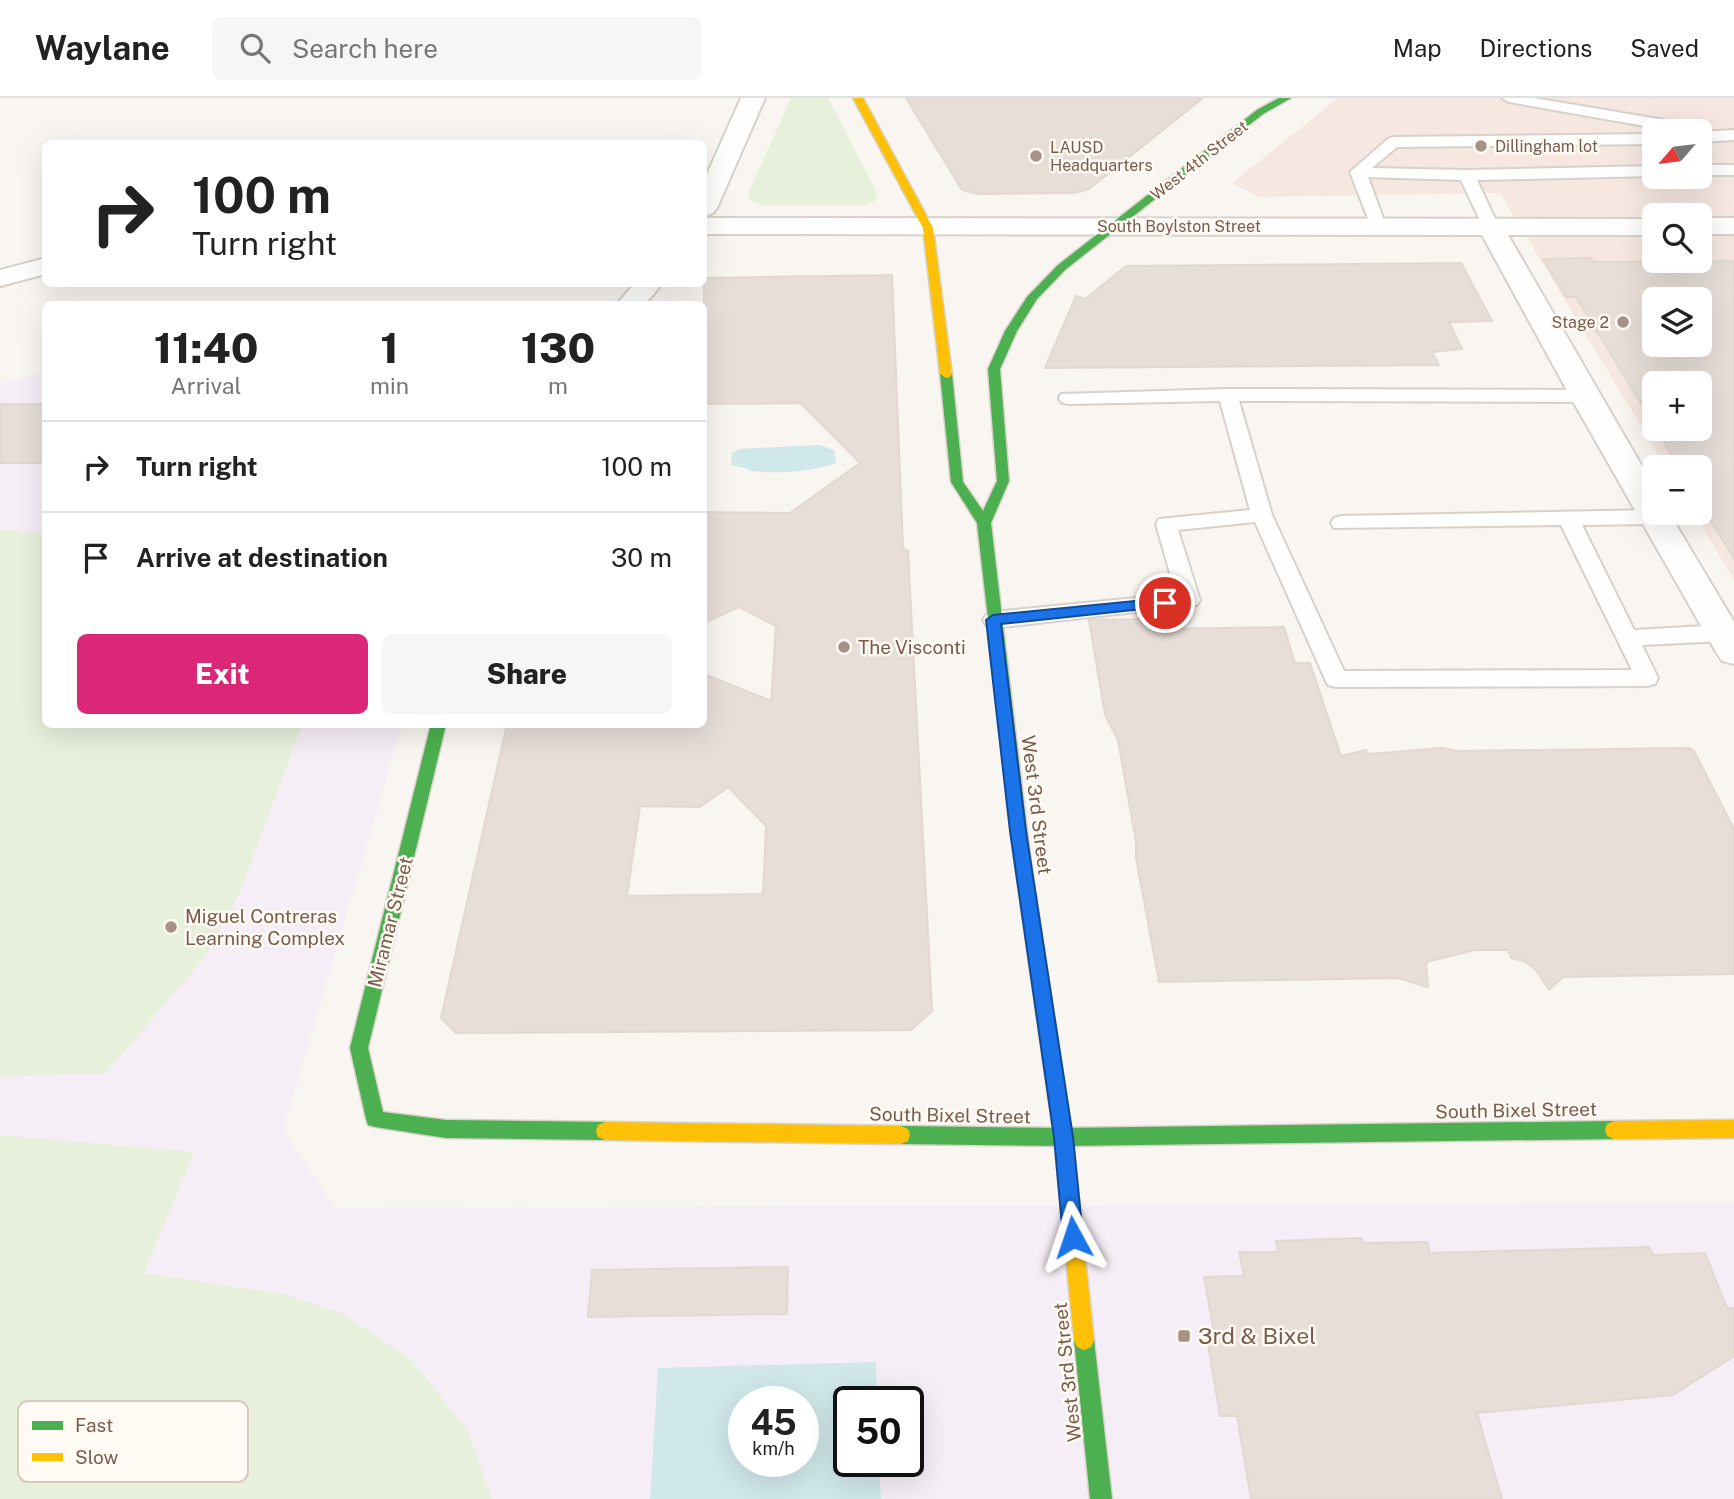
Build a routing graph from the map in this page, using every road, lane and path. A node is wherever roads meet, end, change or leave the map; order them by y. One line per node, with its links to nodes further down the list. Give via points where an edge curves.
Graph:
1 (753, 98): 16 (street)
2 (858, 98): 23 (main road, West 3rd Street)
3 (1272, 98): 6 (main road, West 4th Street)
4 (1286, 98): 6 (main road, West 4th Street)
5 (1509, 98): 7 (lane)
6 (1260, 112): 17 (main road, West 4th Street)
7 (1642, 121)
8 (1734, 135): 9 (lane)
9 (1712, 136)
10 (1642, 139): 14 (lane, via 1393,142)
11 (1712, 170): 12 (lane)
12 (1734, 170)
13 (1642, 171): 15 (lane)
14 (1358, 172): 15 (lane); 19 (lane)
15 (1467, 175): 24 (lane)
16 (707, 201)
17 (1114, 225): 19 (street, South Boylston Street); 23 (street, South Boylston Street); 36 (main road, West 4th Street, via 1033,297 994,369 1003,481)
18 (707, 226): 23 (street, South Boylston Street)
19 (1378, 226): 24 (street, South Boylston Street)
20 (1712, 226): 21 (street)
21 (1734, 226)
22 (1642, 227): 24 (street, South Boylston Street)
23 (928, 228): 36 (main road, West 3rd Street, via 957,482)
24 (1492, 228): 30 (street)
25 (42, 267): 26 (street)
26 (0, 278)
27 (645, 287): 28 (street)
28 (634, 301)
29 (1228, 395): 30 (lane); 31 (lane); 33 (lane)
30 (1585, 396): 32 (street)
31 (1068, 398)
32 (1642, 495)
33 (1262, 515): 39 (lane, via 1166,524 1189,600); 40 (lane, via 1336,679 1647,678)
34 (1642, 517): 35 (lane)
35 (1568, 518): 37 (lane); 40 (lane)
36 (984, 523): 39 (main road, West 3rd Street)
37 (1341, 523)
38 (1660, 525): 41 (street)
39 (993, 620): 45 (main road, West 3rd Street, via 1018,831)
40 (1628, 638): 41 (lane)
41 (1729, 642)
42 (438, 728): 43 (main road, Miramar Street, via 359,1048)
43 (375, 1119): 45 (main road, South Bixel Street, via 446,1129)
44 (1734, 1129): 45 (main road, South Bixel Street)
45 (1063, 1137): 46 (main road, West 3rd Street)
46 (1101, 1499)

